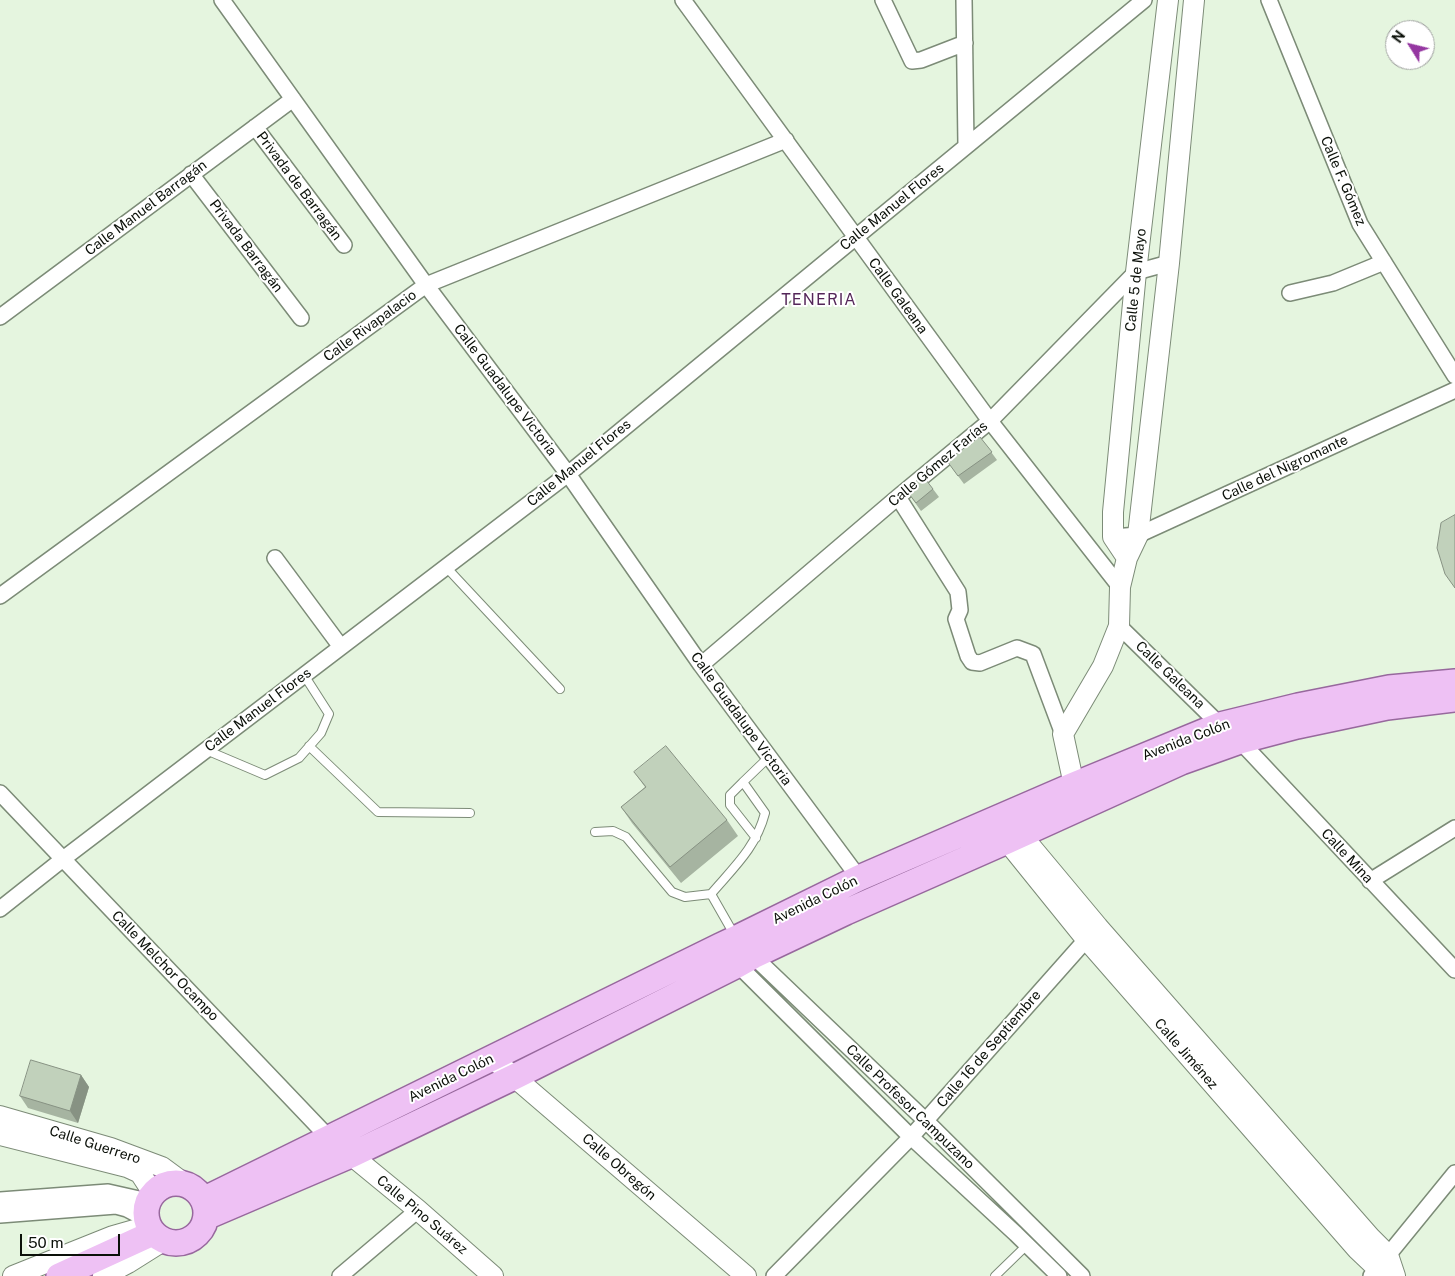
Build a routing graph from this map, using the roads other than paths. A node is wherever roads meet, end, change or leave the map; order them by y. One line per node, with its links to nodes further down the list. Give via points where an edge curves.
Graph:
1 (222, 0): 12 (street, Calle Guadalupe Victoria)
2 (683, 0): 14 (street, Calle Galeana)
3 (883, 0): 9 (street, via 912,61)
4 (964, 0): 9 (street)
5 (1144, 0): 15 (street, Calle Manuel Flores)
6 (1168, 0): 11 (street, Calle 5 de Mayo)
7 (1194, 0): 10 (street)
8 (1269, 0): 20 (street, Calle F. Gómez, via 1360,224)
9 (965, 43): 15 (street)
10 (1189, 53): 11 (street); 19 (street)
11 (1161, 57): 21 (street, Calle 5 de Mayo)
12 (293, 99): 13 (street, Calle Manuel Barragán); 22 (street, Calle Guadalupe Victoria)
13 (255, 127): 16 (street, Calle Manuel Barragán); 18 (street, Privada de Barragán)
14 (786, 140): 17 (street, Calle Galeana); 22 (street, Calle Rivapalacio)
15 (966, 146): 17 (street, Calle Manuel Flores)
16 (191, 174): 24 (street, Calle Manuel Barragán); 25 (street, Privada Barragán)
17 (855, 236): 28 (street, Calle Galeana); 29 (street, Calle Manuel Flores)
18 (344, 245)
19 (1170, 262): 21 (street, Calle Gómez Farías); 31 (street)
20 (1384, 262): 23 (street, via 1333,283); 26 (street, Calle F. Gómez)
21 (1136, 272): 28 (street, Calle Gómez Farías); 32 (street, Calle 5 de Mayo)
22 (426, 285): 29 (street, Calle Guadalupe Victoria); 37 (street, Calle Rivapalacio)
23 (1290, 293)
24 (4, 311)
25 (301, 318)
26 (1455, 376)
27 (1455, 390): 31 (street, Calle del Nigromante)
28 (990, 421): 30 (street, Calle Gómez Farías); 36 (street, Calle Galeana)
29 (568, 474): 35 (street, Calle Manuel Flores); 40 (street, Calle Guadalupe Victoria)
30 (898, 497): 40 (street, Calle Gómez Farías); 46 (street, via 958,592 960,610 956,619 972,662 980,663 1017,648 1033,654)
31 (1138, 535): 32 (street, Calle del Nigromante); 34 (street)
32 (1113, 537): 34 (street)
33 (274, 558): 39 (street)
34 (1127, 558): 36 (street)
35 (446, 567): 39 (street, Calle Manuel Flores); 43 (lane)
36 (1120, 587): 38 (street)
37 (0, 596)
38 (1119, 626): 45 (street, Calle Galeana); 46 (street, via 1103,666)
39 (341, 647): 41 (street, Calle Manuel Flores)
40 (701, 665): 50 (street, Calle Guadalupe Victoria)
41 (304, 675): 48 (lane, via 329,714 321,733); 49 (street, Calle Manuel Flores)
42 (1455, 682): 45 (main road, Avenida Colón, via 1389,688)
43 (560, 689)
44 (1455, 699): 47 (main road, Avenida Colón, via 1388,707)
45 (1220, 725): 53 (main road, Avenida Colón)
46 (1063, 734): 53 (street)
47 (1240, 741): 53 (main road, Avenida Colón); 62 (street, Calle Mina)
48 (309, 746): 49 (lane, via 299,758 265,775); 54 (lane, via 378,812)
49 (206, 750): 60 (street, Calle Manuel Flores)
50 (769, 757): 51 (lane); 61 (street, Calle Guadalupe Victoria)
51 (743, 782): 59 (lane, via 764,814); 59 (lane, via 730,795 730,805)
52 (0, 793): 60 (street, Calle Melchor Ocampo)
53 (1081, 794): 55 (main road, Avenida Colón); 58 (main road, Avenida Colón)
54 (470, 813)
55 (997, 818): 58 (street, Calle Jiménez); 61 (main road, Avenida Colón)
56 (1455, 828): 62 (street)
57 (594, 832): 63 (lane, via 613,831 626,837 672,892 685,897)
58 (1014, 837): 65 (street, Calle Jiménez); 66 (main road, Avenida Colón, via 846,912)
59 (756, 838): 63 (lane)
60 (63, 859): 64 (street, Calle Manuel Flores); 74 (street, Calle Melchor Ocampo)
61 (859, 878): 66 (main road, Avenida Colón)
62 (1370, 881): 67 (street, Calle Mina)
63 (711, 894): 66 (lane)
64 (0, 909)
65 (1092, 933): 71 (street, Calle 16 de Septiembre); 87 (street, Calle Jiménez, via 1294,1164 1357,1250)
66 (737, 951): 68 (main road, Avenida Colón); 69 (main road, Avenida Colón); 71 (street, Calle Profesor Campuzano); 73 (street, Calle Profesor Campuzano)
67 (1455, 970)
68 (492, 1058): 69 (street, Calle Obregón); 74 (main road, Avenida Colón)
69 (514, 1077): 76 (main road, Avenida Colón); 93 (street, Calle Obregón)
70 (0, 1116): 75 (street, Calle Guerrero)
71 (926, 1121): 73 (street, Calle 16 de Septiembre); 84 (street, Calle Profesor Campuzano)
72 (0, 1135): 75 (street, Calle Guerrero)
73 (912, 1137): 85 (street, Calle Profesor Campuzano); 94 (street, Calle 16 de Septiembre)
74 (329, 1138): 80 (main road, Avenida Colón)
75 (67, 1144): 78 (street, Calle Guerrero, via 111,1148 162,1167); 83 (street, Calle Guerrero, via 140,1173)
76 (350, 1155): 80 (main road, Avenida Colón); 81 (street, Calle Pino Suárez)
77 (1455, 1173): 87 (street)
78 (185, 1184): 80 (main road, via 196,1190); 83 (main road, via 176,1182 159,1187)
79 (0, 1200): 83 (street, via 108,1192)
80 (205, 1209): 83 (main road, via 203,1226 198,1234 181,1243 172,1243)
81 (418, 1210): 91 (street); 92 (street, Calle Pino Suárez)
82 (0, 1215): 83 (street, via 116,1206)
83 (152, 1219): 88 (street); 89 (main road); 90 (street, via 128,1263)
84 (1026, 1222): 85 (street); 97 (street, Calle Profesor Campuzano)
85 (1016, 1234): 86 (street, Calle Profesor Campuzano)
86 (1027, 1245): 95 (lane); 96 (street, Calle Profesor Campuzano)
87 (1385, 1270)
88 (13, 1276)
89 (58, 1276)
90 (102, 1276)
91 (340, 1276)
92 (493, 1276)
93 (746, 1276)
94 (774, 1276)
95 (995, 1276)
96 (1059, 1276)
97 (1082, 1276)

